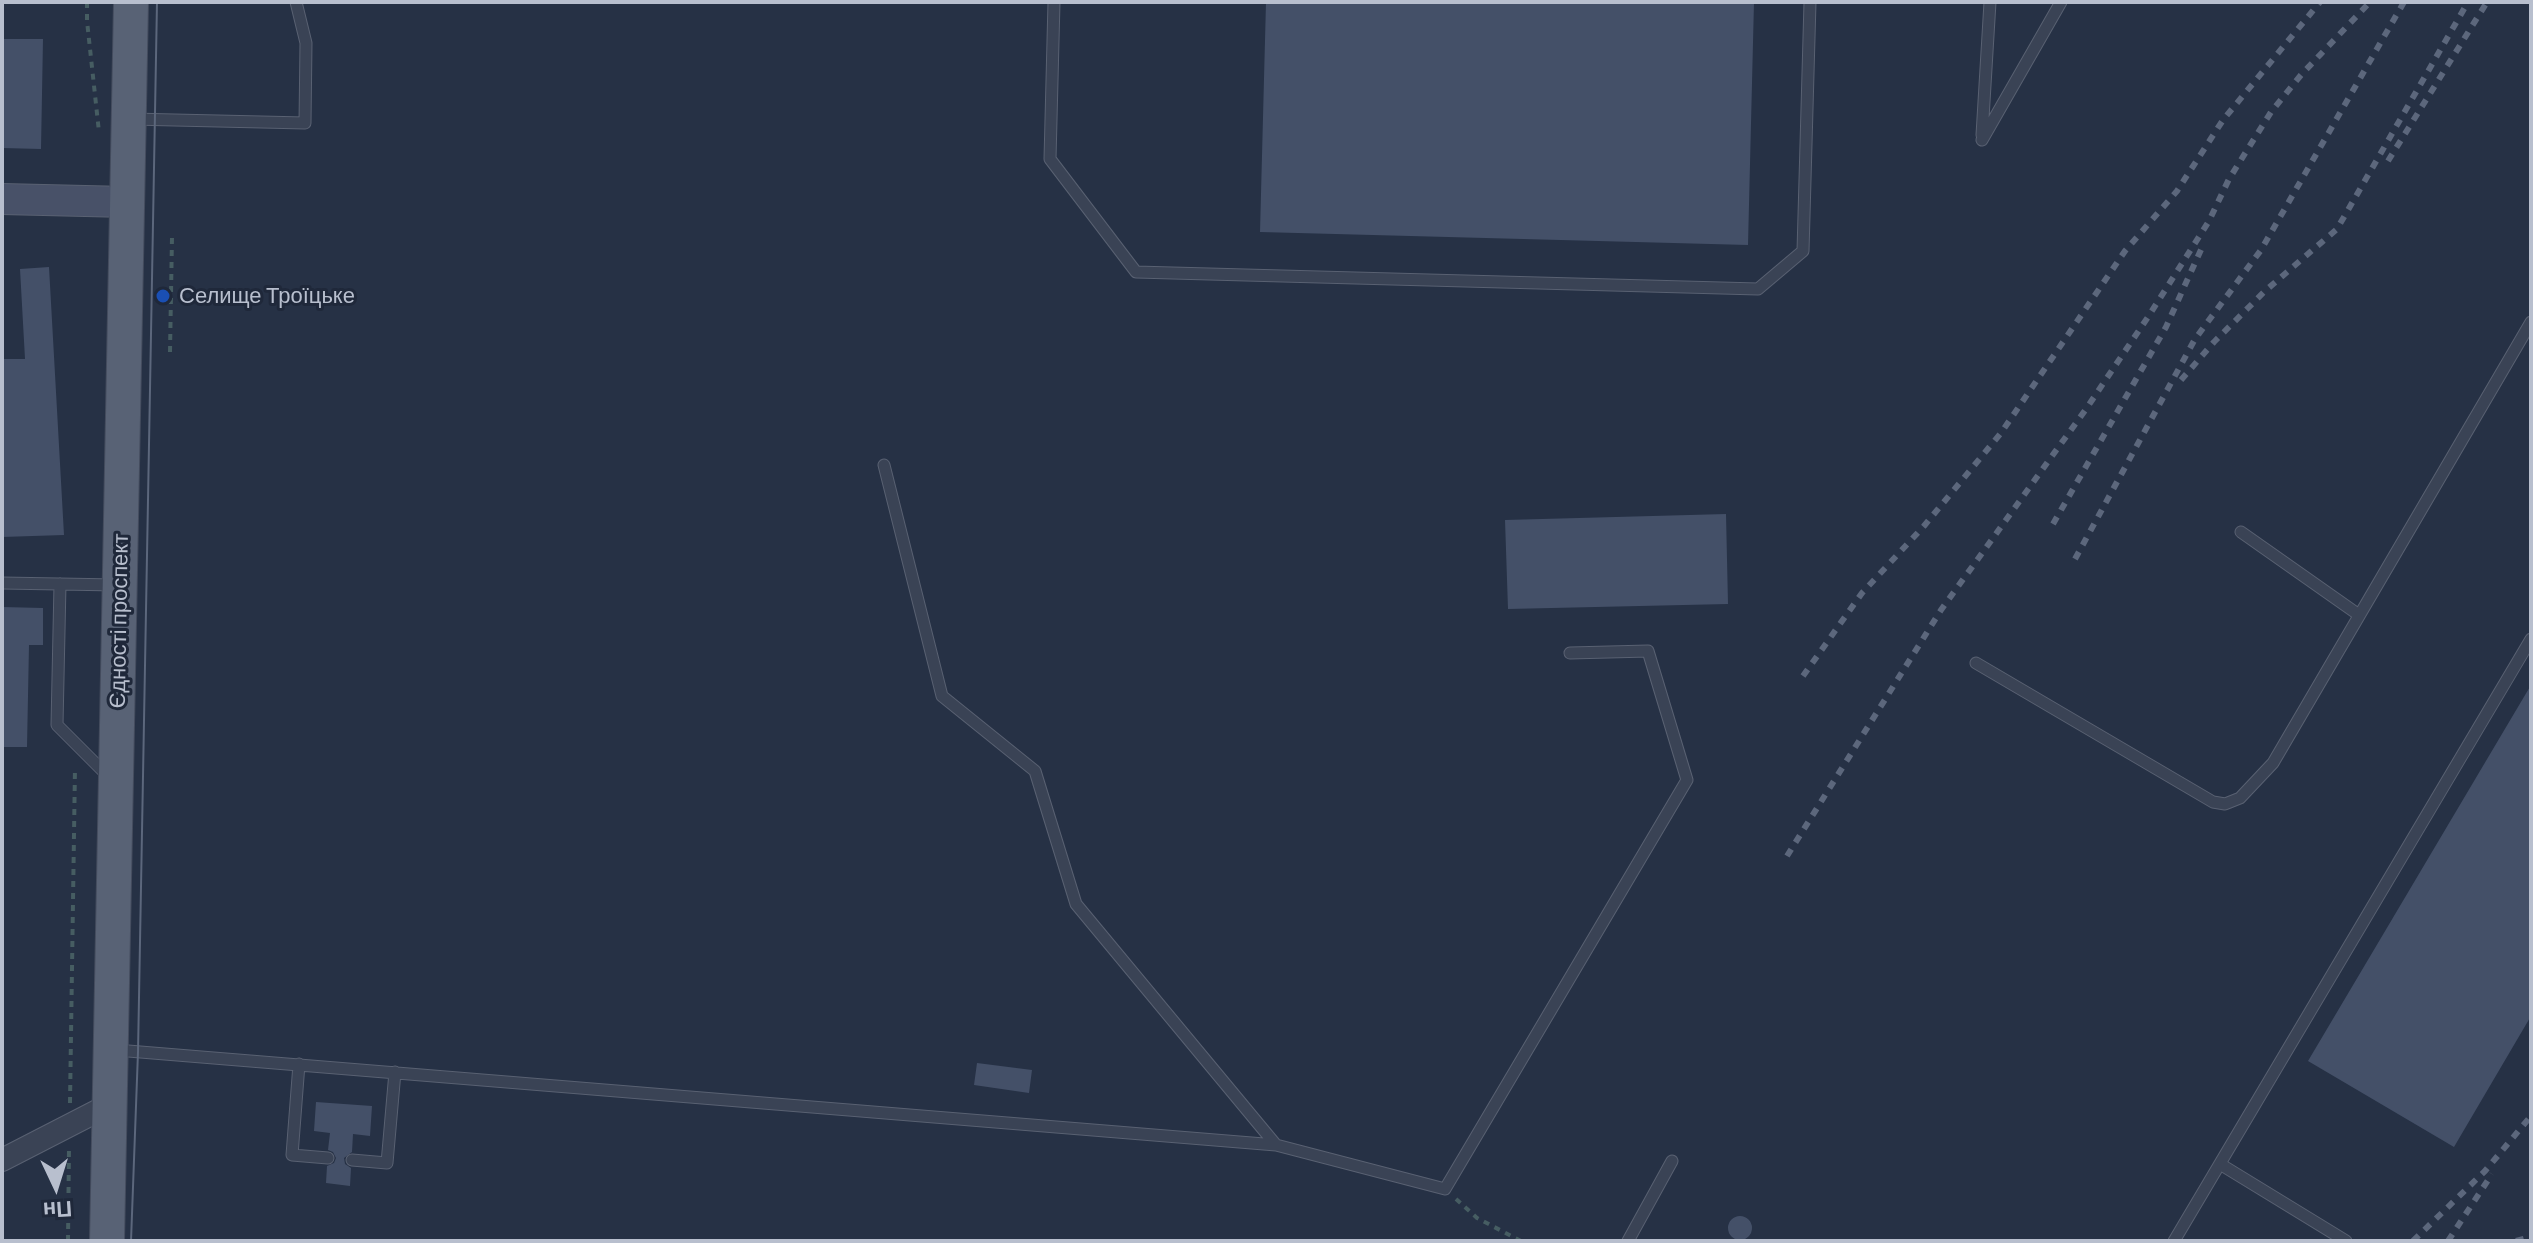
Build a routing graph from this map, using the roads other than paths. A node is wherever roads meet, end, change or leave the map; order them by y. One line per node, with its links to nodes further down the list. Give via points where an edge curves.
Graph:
1 (131, 2): 7 (main road, Єдності проспект)
2 (296, 2): 7 (lane, via 306,43 305,123)
3 (1054, 2): 4 (lane, via 1050,159 1136,272 1758,289 1803,251)
4 (1810, 2)
5 (1990, 2): 6 (lane, via 1982,140)
6 (2061, 2)
7 (129, 119): 9 (main road, Єдності проспект)
8 (2, 199): 9 (street)
9 (127, 202): 15 (main road, Єдності проспект)
10 (2531, 322): 16 (lane)
11 (884, 465): 25 (lane, via 942,696 1035,771 1076,904)
12 (2241, 532): 16 (lane)
13 (2, 583): 14 (lane)
14 (60, 584): 15 (lane); 20 (lane, via 57,725)
15 (119, 585): 20 (main road, Єдності проспект)
16 (2359, 615): 19 (lane, via 2273,763 2240,798 2225,804 2213,802)
17 (2531, 639): 30 (lane)
18 (1570, 653): 25 (lane, via 1648,651 1687,780 1445,1189)
19 (1976, 663)
20 (116, 783): 21 (main road, Єдності проспект)
21 (111, 1050): 22 (lane); 24 (main road, Єдності проспект)
22 (299, 1064): 23 (lane); 26 (lane, via 292,1155)
23 (395, 1072): 25 (lane); 28 (lane, via 387,1163)
24 (109, 1105): 27 (street); 31 (main road, Єдності проспект)
25 (1276, 1145)
26 (328, 1158)
27 (2, 1160)
28 (352, 1160)
29 (1672, 1161): 32 (lane)
30 (2220, 1164): 33 (lane); 34 (lane)
31 (107, 1241)
32 (1628, 1241)
33 (2174, 1241)
34 (2346, 1241)

